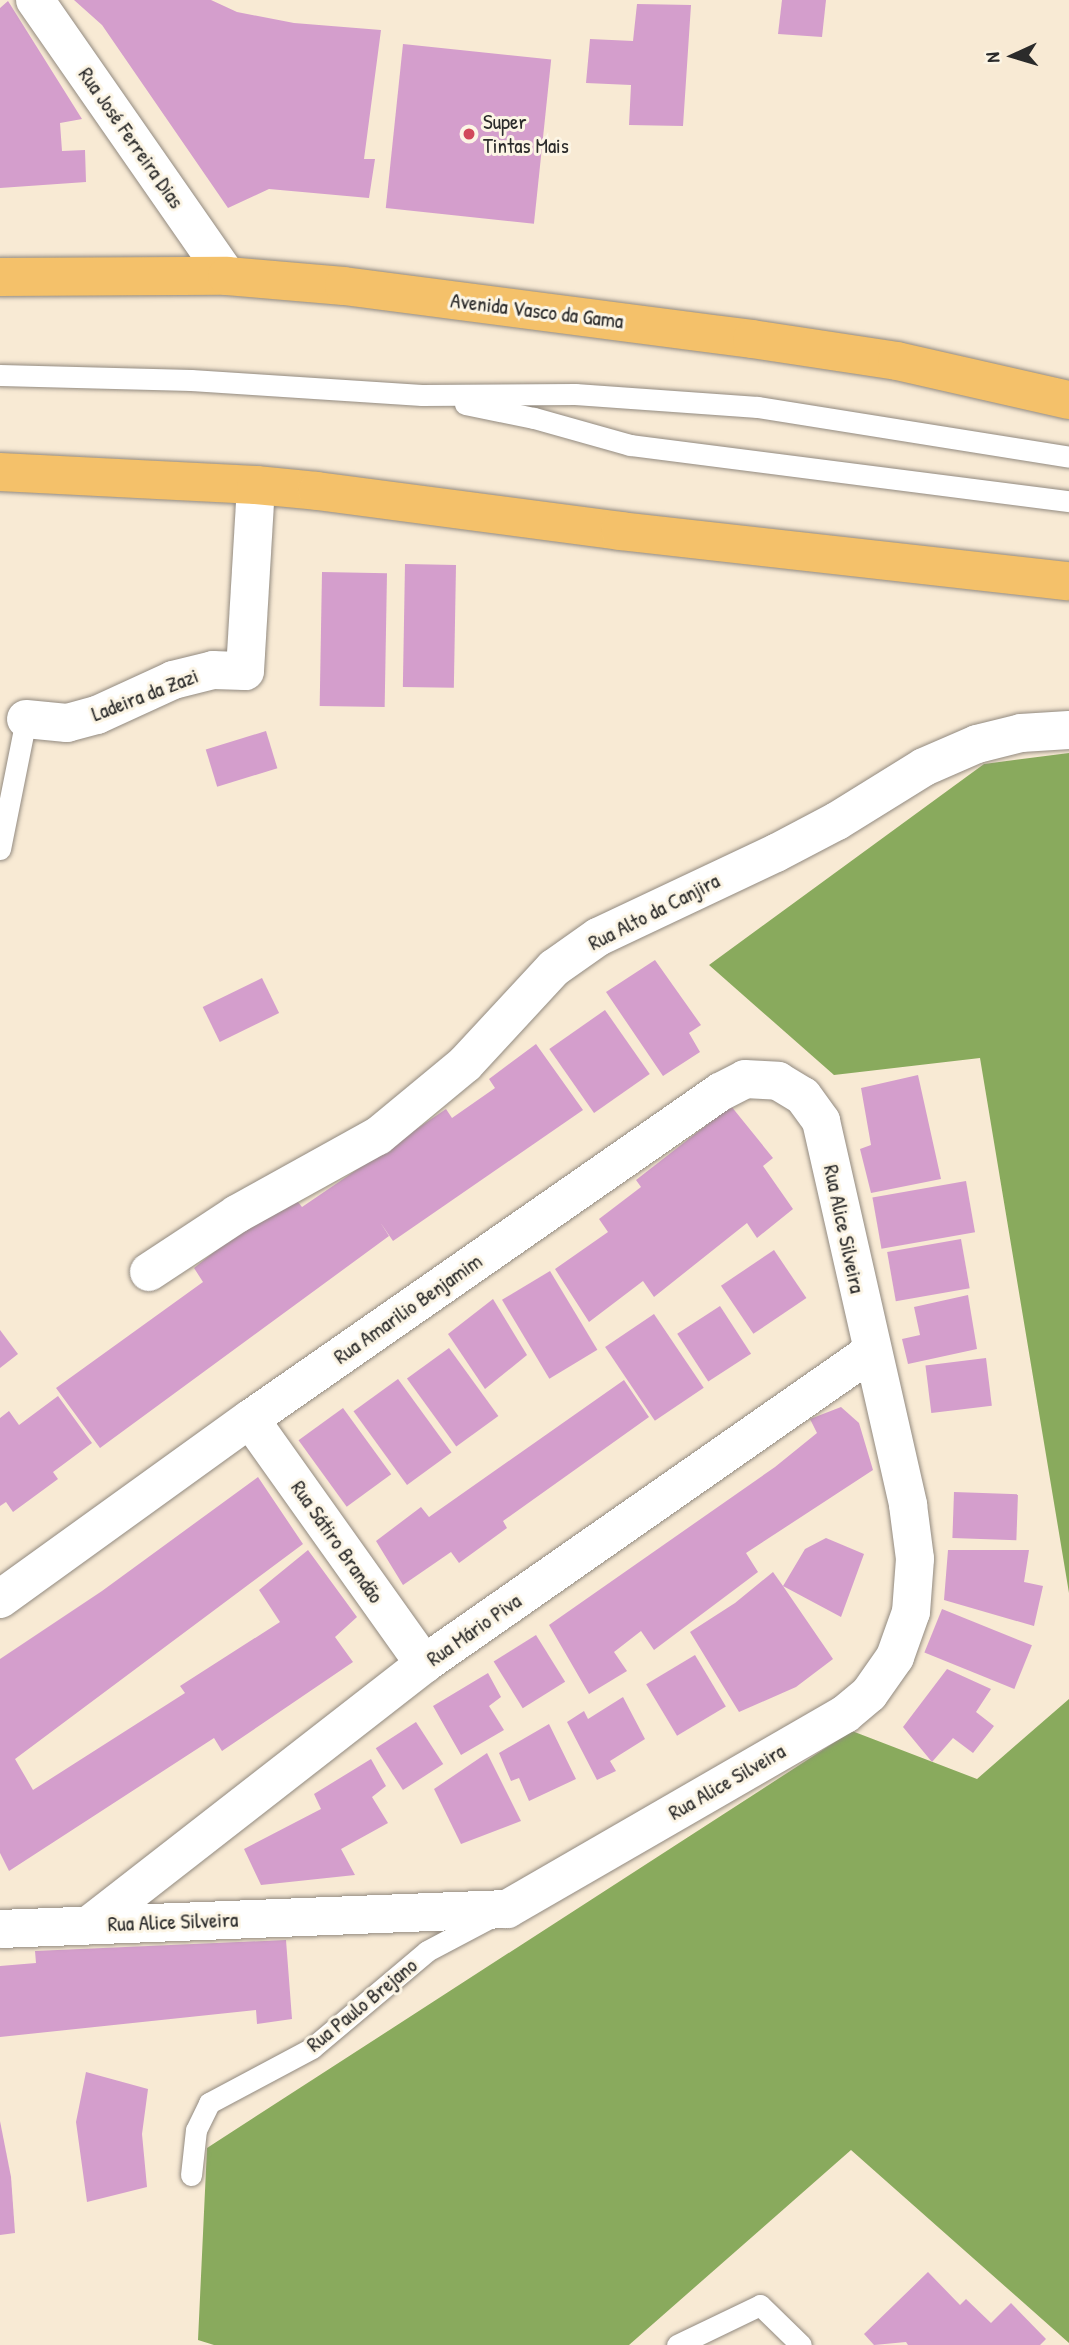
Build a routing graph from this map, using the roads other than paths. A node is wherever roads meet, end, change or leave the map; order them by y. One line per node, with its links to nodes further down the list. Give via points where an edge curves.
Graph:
1 (35, 0): 2 (street, Rua José Ferreira Dias)
2 (227, 276): 3 (main road, Avenida Vasco da Gama); 6 (main road, Avenida Vasco da Gama, via 344,286 765,341 897,361)
3 (0, 277)
4 (0, 376): 5 (lane, via 191,380)
5 (422, 395): 7 (lane, via 575,394 758,407); 10 (lane, via 534,418 630,445)
6 (1069, 400)
7 (1069, 457)
8 (0, 472): 9 (main road)
9 (256, 485): 11 (main road); 12 (street, Ladeira da Zazi, via 245,671 213,670 173,680 97,715 67,723)
10 (1069, 501)
11 (1069, 581)
12 (26, 719): 14 (lane)
13 (1069, 730): 16 (street, Rua Alto da Canjira, via 1021,733 977,744 924,767 776,853 598,937 554,968 465,1064 378,1136 237,1214)
14 (0, 849)
15 (821, 1121): 17 (street, Rua Alice Silveira); 18 (street, Rua Amarilio Benjamim, via 803,1096 779,1081 746,1079 720,1092)
16 (149, 1272)
17 (871, 1352): 20 (street, Rua Mário Piva); 21 (street, Rua Alice Silveira, via 908,1505 915,1559 911,1612 895,1657 869,1694 845,1714)
18 (250, 1419): 19 (street, Rua Amarilio Benjamim); 20 (street, Rua Sátiro Brandão)
19 (0, 1599)
20 (424, 1664): 22 (street, Rua Mário Piva)
21 (507, 1909): 22 (street, Rua Alice Silveira); 24 (lane, Rua Paulo Brejano, via 427,1951 312,2048 209,2103 196,2130)
22 (89, 1925): 23 (street, Rua Alice Silveira)
23 (0, 1929)
24 (191, 2175)
25 (677, 2345): 26 (lane, via 760,2305)
26 (801, 2345)

